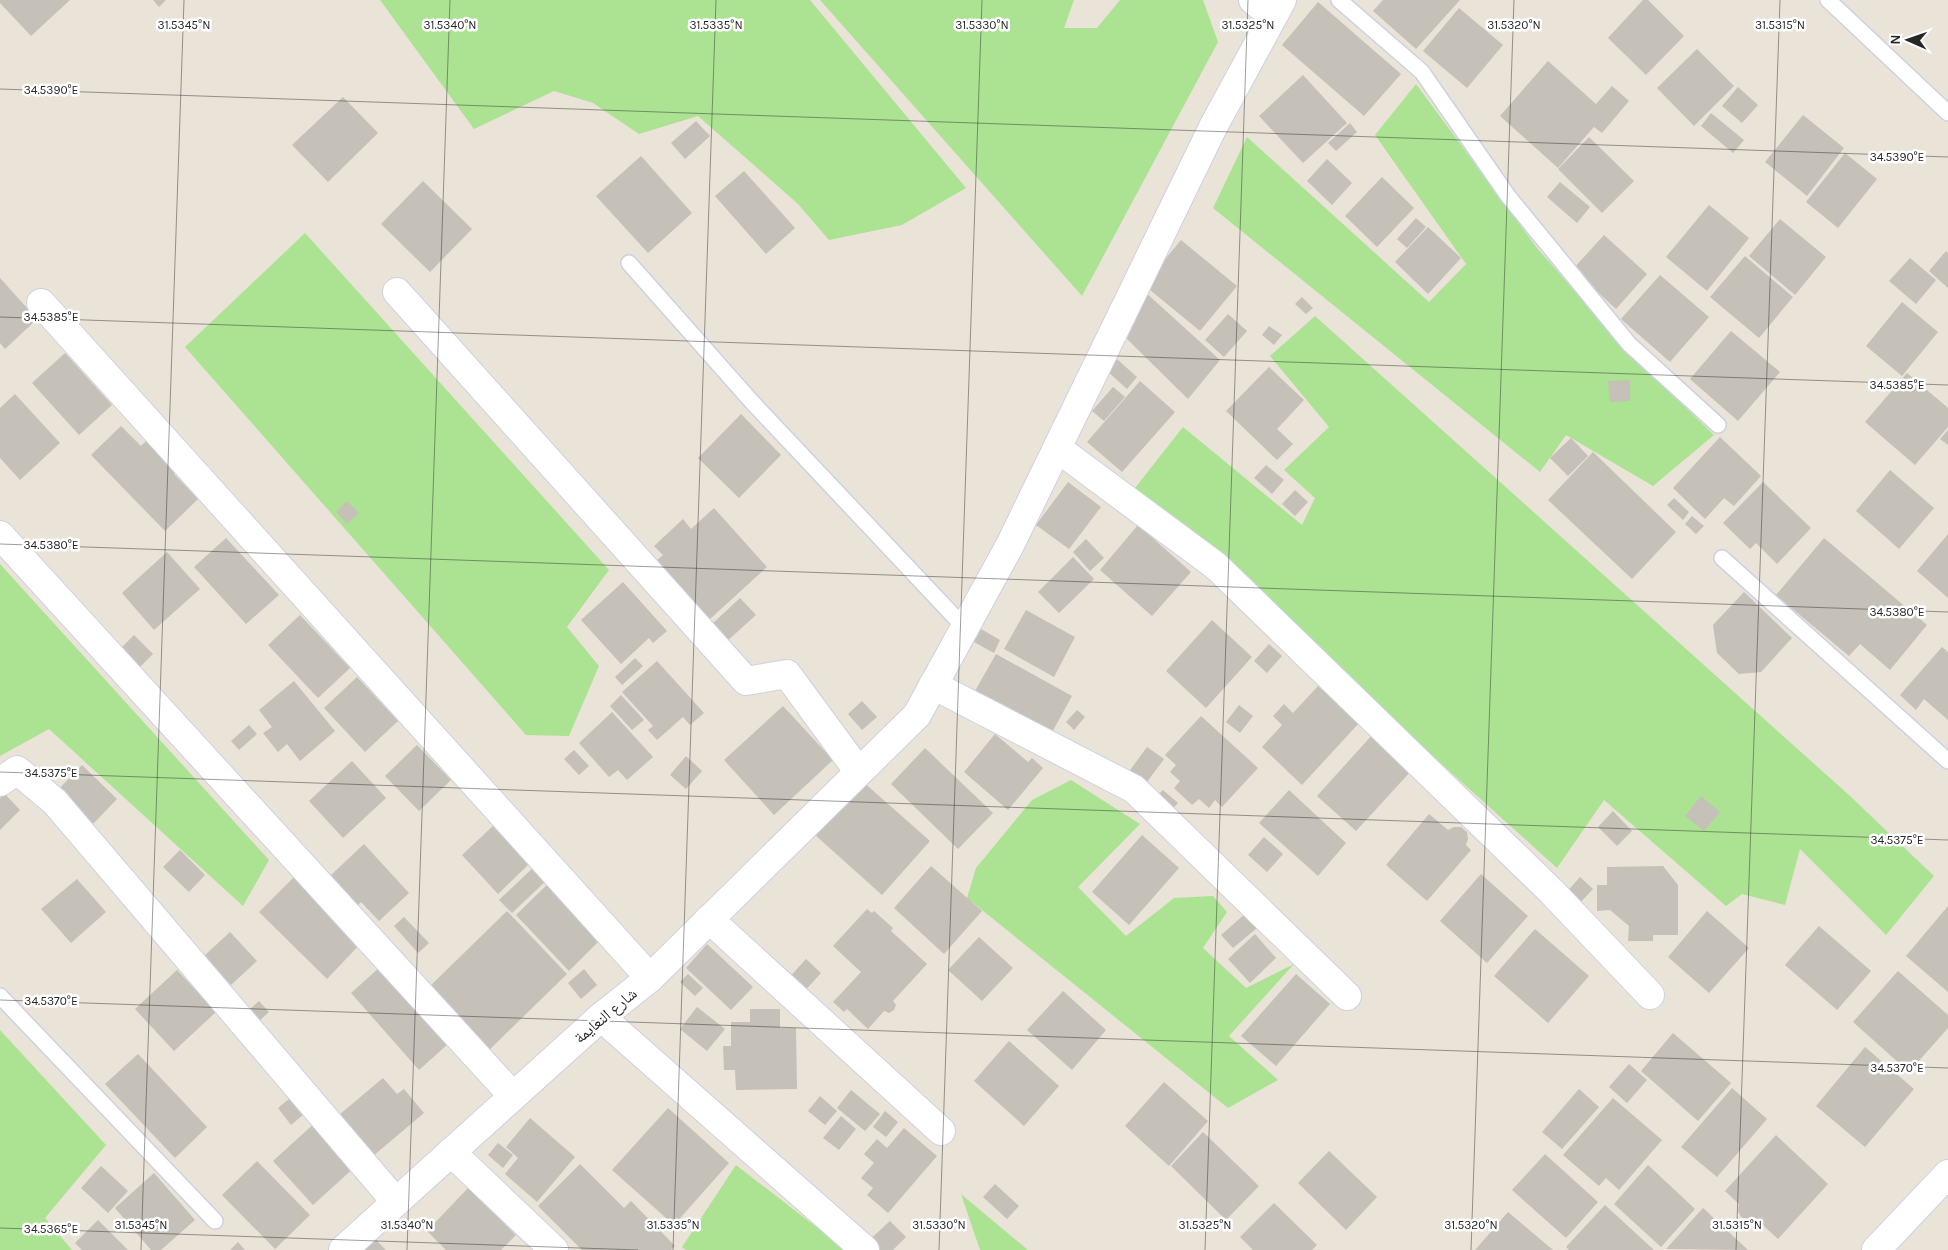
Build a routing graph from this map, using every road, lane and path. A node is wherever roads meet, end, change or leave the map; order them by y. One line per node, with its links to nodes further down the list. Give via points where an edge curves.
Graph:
1 (1339, 0): 8 (lane, via 1422,72 1508,196 1629,344)
2 (1828, 0): 4 (lane)
3 (1269, 5): 9 (street, شارع النعايمة, via 1214,128)
4 (1948, 113)
5 (630, 263): 12 (lane, via 752,402)
6 (397, 292): 15 (street, via 746,681 787,674)
7 (41, 303): 18 (street)
8 (1718, 425)
9 (1057, 448): 12 (street, شارع النعايمة, via 1010,546); 19 (street, via 1216,566 1551,891)
10 (0, 535): 23 (street)
11 (1722, 558): 14 (lane)
12 (965, 628): 13 (street, شارع النعايمة)
13 (933, 685): 15 (street, شارع النعايمة, via 917,715); 21 (street, via 1134,790)
14 (1948, 762)
15 (859, 772): 17 (street, شارع النعايمة)
16 (0, 782): 27 (street, via 17,770 55,802)
17 (709, 920): 18 (street, شارع النعايمة); 24 (street)
18 (650, 978): 22 (street, شارع النعايمة)
19 (1650, 995)
20 (0, 996): 28 (lane)
21 (1347, 996)
22 (601, 1017): 23 (street, شارع النعايمة); 31 (street)
23 (513, 1096): 25 (street, شارع النعايمة)
24 (941, 1131)
25 (451, 1152): 27 (street, شارع النعايمة); 30 (street)
26 (1948, 1174): 32 (street)
27 (396, 1202): 29 (street, شارع النعايمة)
28 (215, 1221)
29 (343, 1250)
30 (554, 1250)
31 (865, 1250)
32 (1876, 1250)

